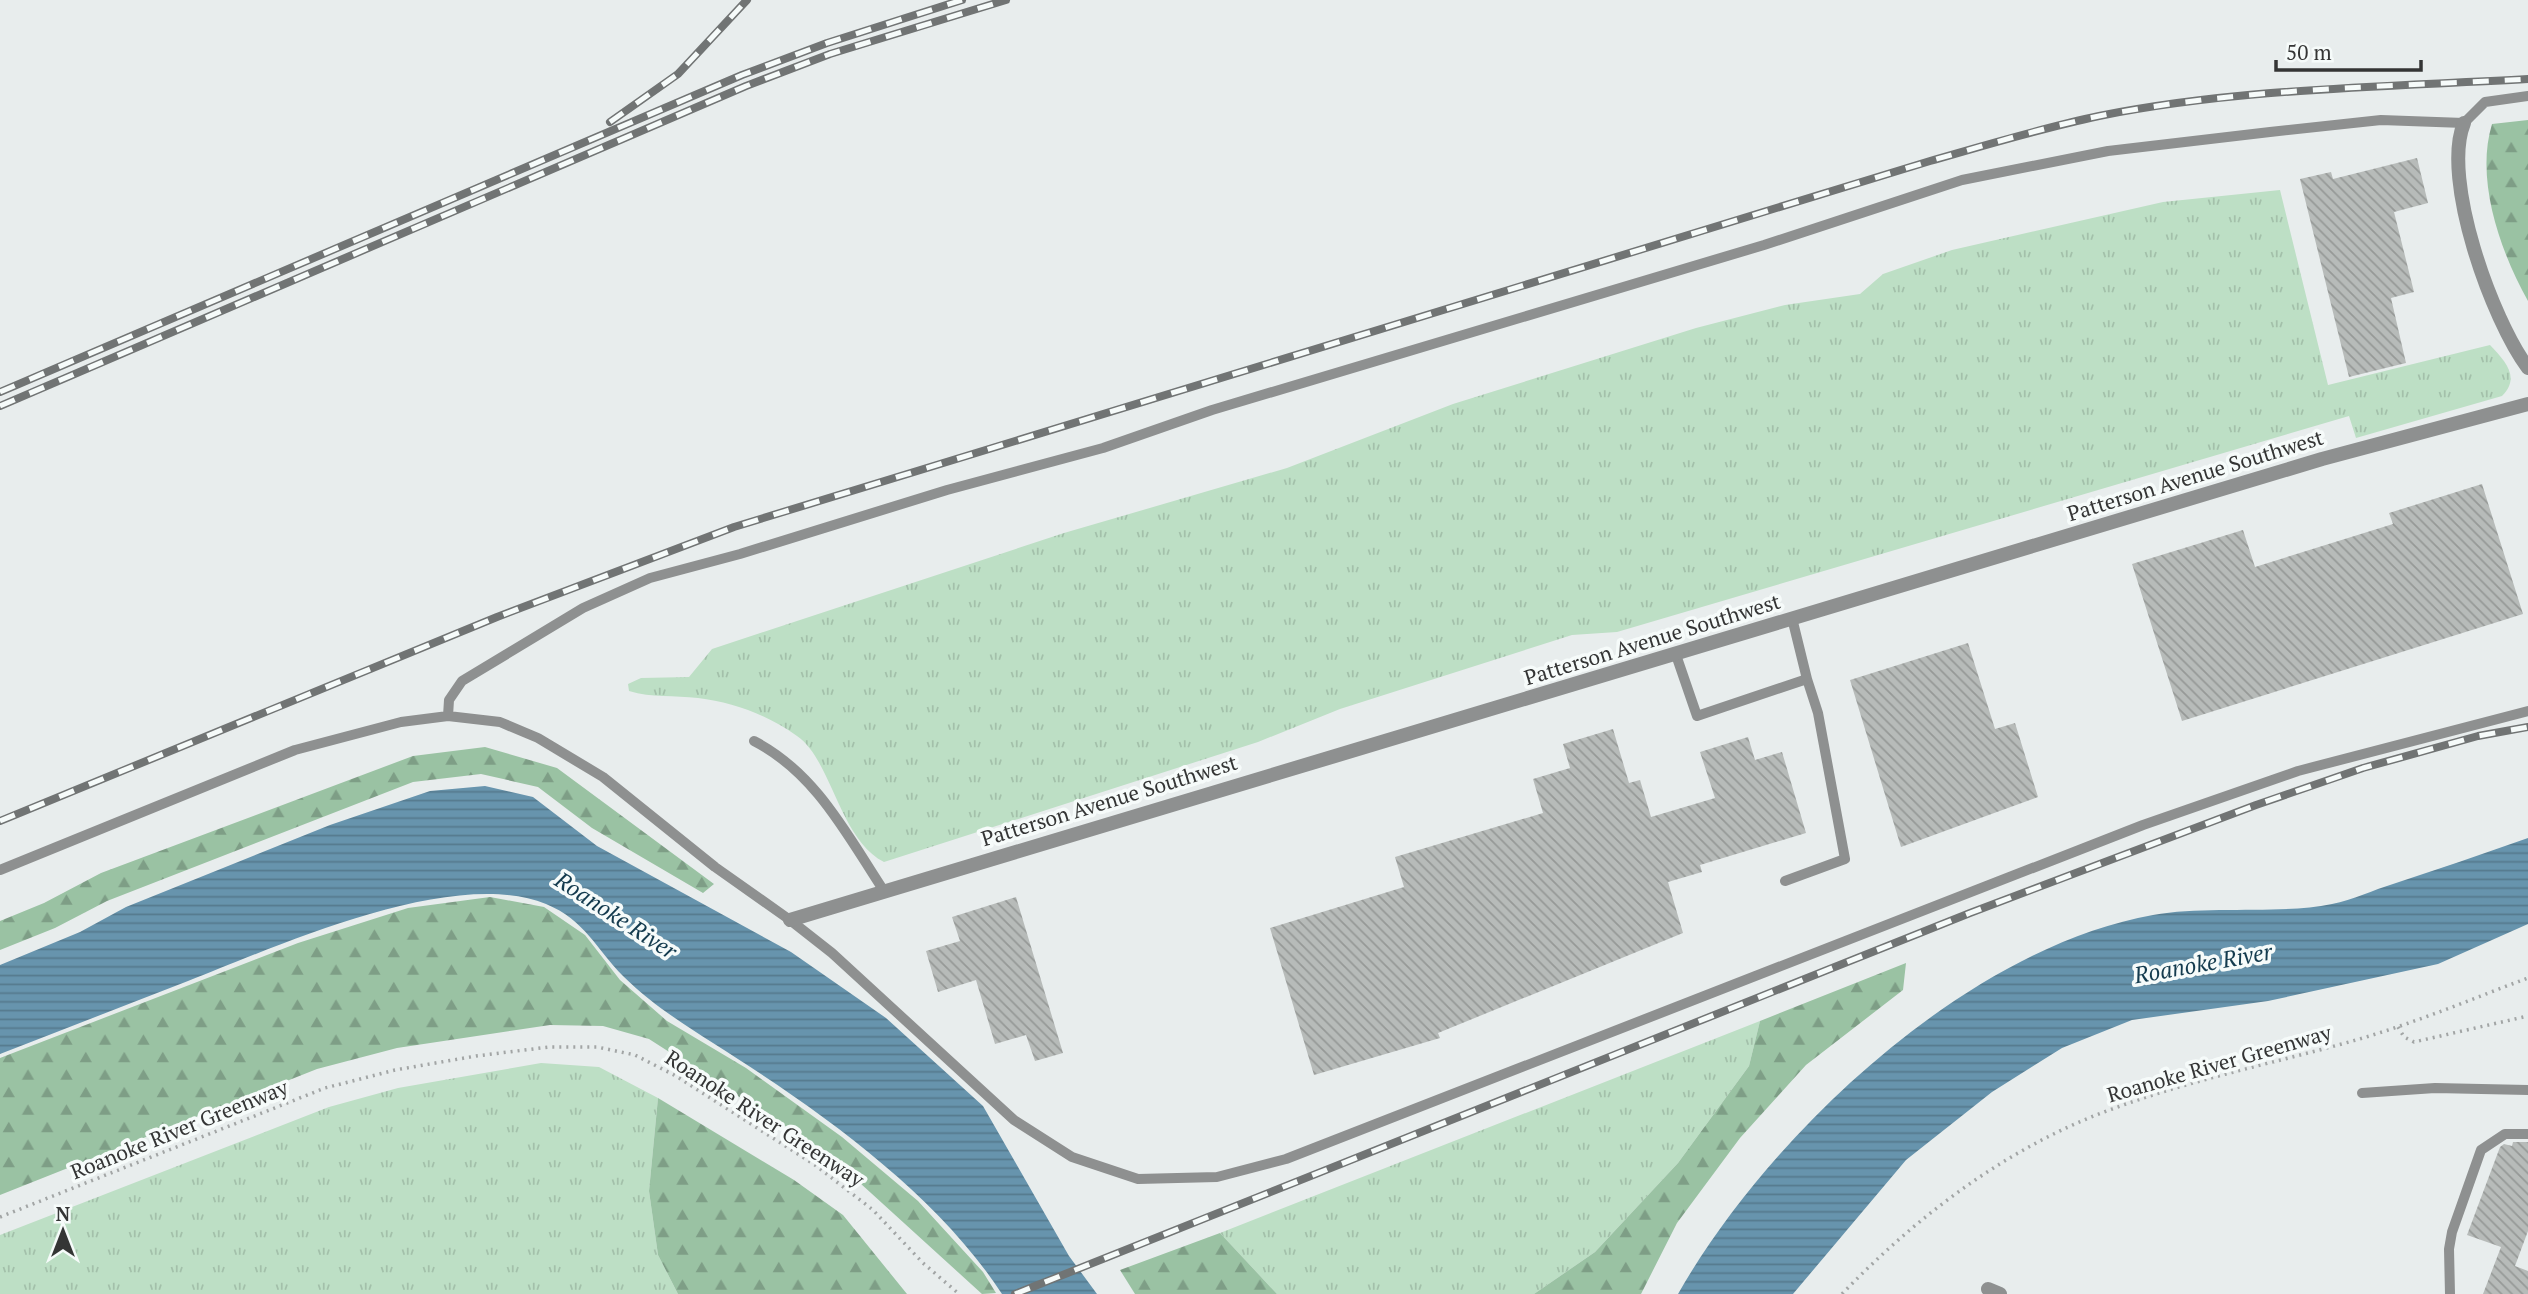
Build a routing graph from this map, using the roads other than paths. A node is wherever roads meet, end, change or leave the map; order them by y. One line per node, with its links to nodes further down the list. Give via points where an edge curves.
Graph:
1 (2528, 96): 2 (lane, via 2485,102)
2 (2463, 122): 3 (street, via 2456,154 2473,247 2498,321); 9 (lane, via 2381,120 2270,132 2108,151 1962,180 1764,245 1212,410 1103,448 650,578 583,607 463,681 449,700)
3 (2528, 368)
4 (2528, 404): 5 (street, Patterson Avenue Southwest, via 2322,459)
5 (1792, 618): 6 (street, Patterson Avenue Southwest); 7 (lane)
6 (1675, 652): 7 (lane, via 1697,716); 13 (street, Patterson Avenue Southwest)
7 (1807, 679): 12 (lane, via 1818,713 1845,859)
8 (2528, 711): 14 (lane, via 2298,771 2156,820 1286,1159 1217,1177 1138,1179 1072,1157 1014,1119)
9 (448, 716): 11 (lane, via 378,727 295,750); 14 (lane, via 500,722 575,758)
10 (754, 741): 13 (lane, via 789,762 810,782)
11 (0, 870)
12 (1784, 881)
13 (884, 891): 14 (street, Patterson Avenue Southwest)
14 (790, 920)
15 (2528, 1090): 16 (lane, via 2435,1088)
16 (2362, 1093)
17 (2528, 1134): 18 (lane, via 2505,1134 2480,1150 2452,1232)
18 (2449, 1294)

